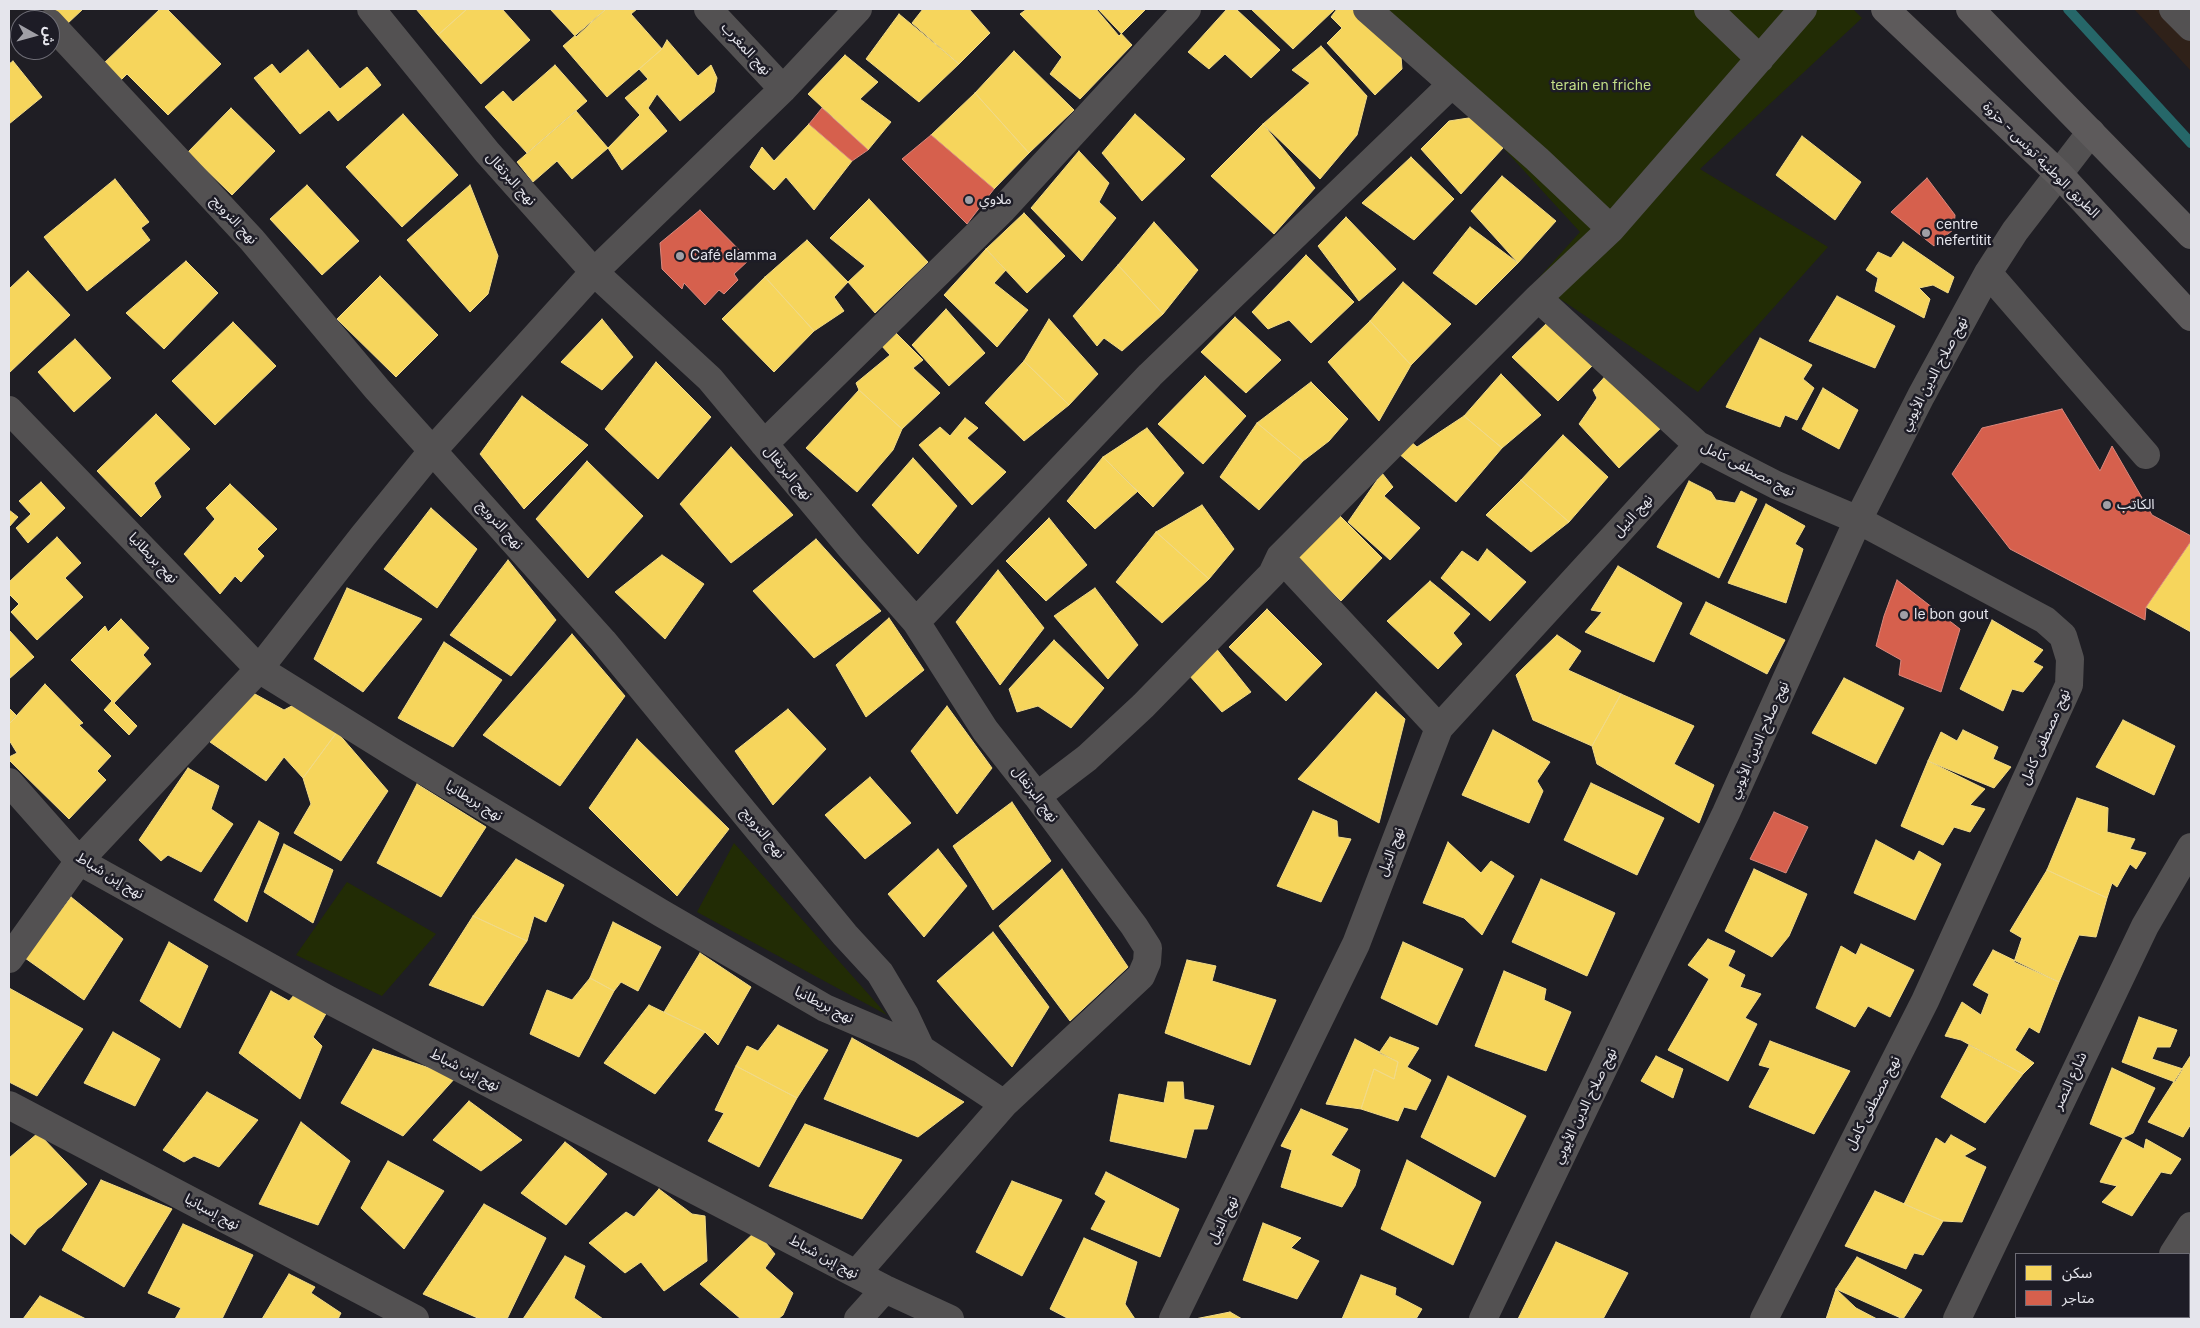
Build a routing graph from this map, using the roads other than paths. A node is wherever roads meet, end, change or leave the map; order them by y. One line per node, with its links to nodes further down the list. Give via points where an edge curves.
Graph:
1 (371, 9): 20 (street, نهج البرتغال, via 487,152)
2 (708, 9): 15 (street, نهج المغرب)
3 (858, 9): 15 (street)
4 (1187, 9): 25 (street, via 1002,210)
5 (1367, 9): 14 (street)
6 (1708, 9): 13 (street)
7 (1803, 9): 13 (street)
8 (1885, 9): 17 (main road, الطريق الوطنية تونس - حزوة)
9 (1970, 9): 16 (main road)
10 (2173, 9): 11 (street)
11 (2191, 28)
12 (60, 34): 27 (street, نهج النرويج, via 252,240 376,389)
13 (1760, 59): 18 (street)
14 (1452, 84): 18 (street, via 1537,159); 31 (street, via 1150,375)
15 (783, 89): 20 (street)
16 (2091, 132): 17 (street, نهج صلاح الدين الأيوبي); 19 (main road)
17 (2059, 174): 21 (street, نهج صلاح الدين الأيوبي, via 2015,231); 23 (main road, الطريق الوطنية تونس - حزوة)
18 (1610, 230): 22 (street)
19 (2191, 235)
20 (594, 272): 25 (street, نهج البرتغال, via 710,378); 27 (street)
21 (1988, 274): 28 (street); 29 (street, نهج صلاح الدين الأيوبي)
22 (1538, 298): 26 (street, نهج مصطفى كامل); 30 (street)
23 (2191, 317)
24 (9, 410): 32 (street, نهج بريطانيا)
25 (764, 444): 31 (street, نهج البرتغال)
26 (1698, 445): 29 (street, نهج مصطفى كامل, via 1776,485); 33 (street, نهج النيل)
27 (433, 450): 32 (street); 39 (street, نهج النرويج, via 603,641 845,935 880,973)
28 (2146, 455)
29 (1858, 520): 50 (street, نهج صلاح الدين الأيوبي, via 1726,813); 51 (street, نهج مصطفى كامل, via 2045,620 2063,636 2070,659 2069,685 1925,1001)
30 (1280, 557): 33 (street); 35 (street, via 1272,574 1143,706 1087,758)
31 (916, 622): 35 (street, نهج البرتغال, via 985,730)
32 (259, 669): 37 (street); 39 (street, نهج بريطانيا, via 825,1008)
33 (1439, 728): 49 (street, نهج النيل, via 1356,944)
34 (9, 782): 37 (street, نهج إبن شباط)
35 (1037, 796): 40 (street, نهج البرتغال, via 1134,926 1148,948 1147,962 1140,976)
36 (2191, 847): 52 (street, شارع النصر, via 2145,926)
37 (79, 861): 38 (street); 44 (street, نهج إبن شباط, via 329,1000)
38 (9, 959)
39 (921, 1049): 40 (street, نهج بريطانيا)
40 (1004, 1104): 44 (street)
41 (9, 1105): 46 (street, نهج إسبانيا)
42 (2191, 1226): 43 (street)
43 (2174, 1253)
44 (856, 1274): 45 (street, نهج إبن شباط)
45 (885, 1289): 47 (street); 48 (street, نهج إبن شباط)
46 (415, 1319)
47 (858, 1319)
48 (950, 1319)
49 (1174, 1319)
50 (1483, 1319)
51 (1764, 1319)
52 (1957, 1319)

